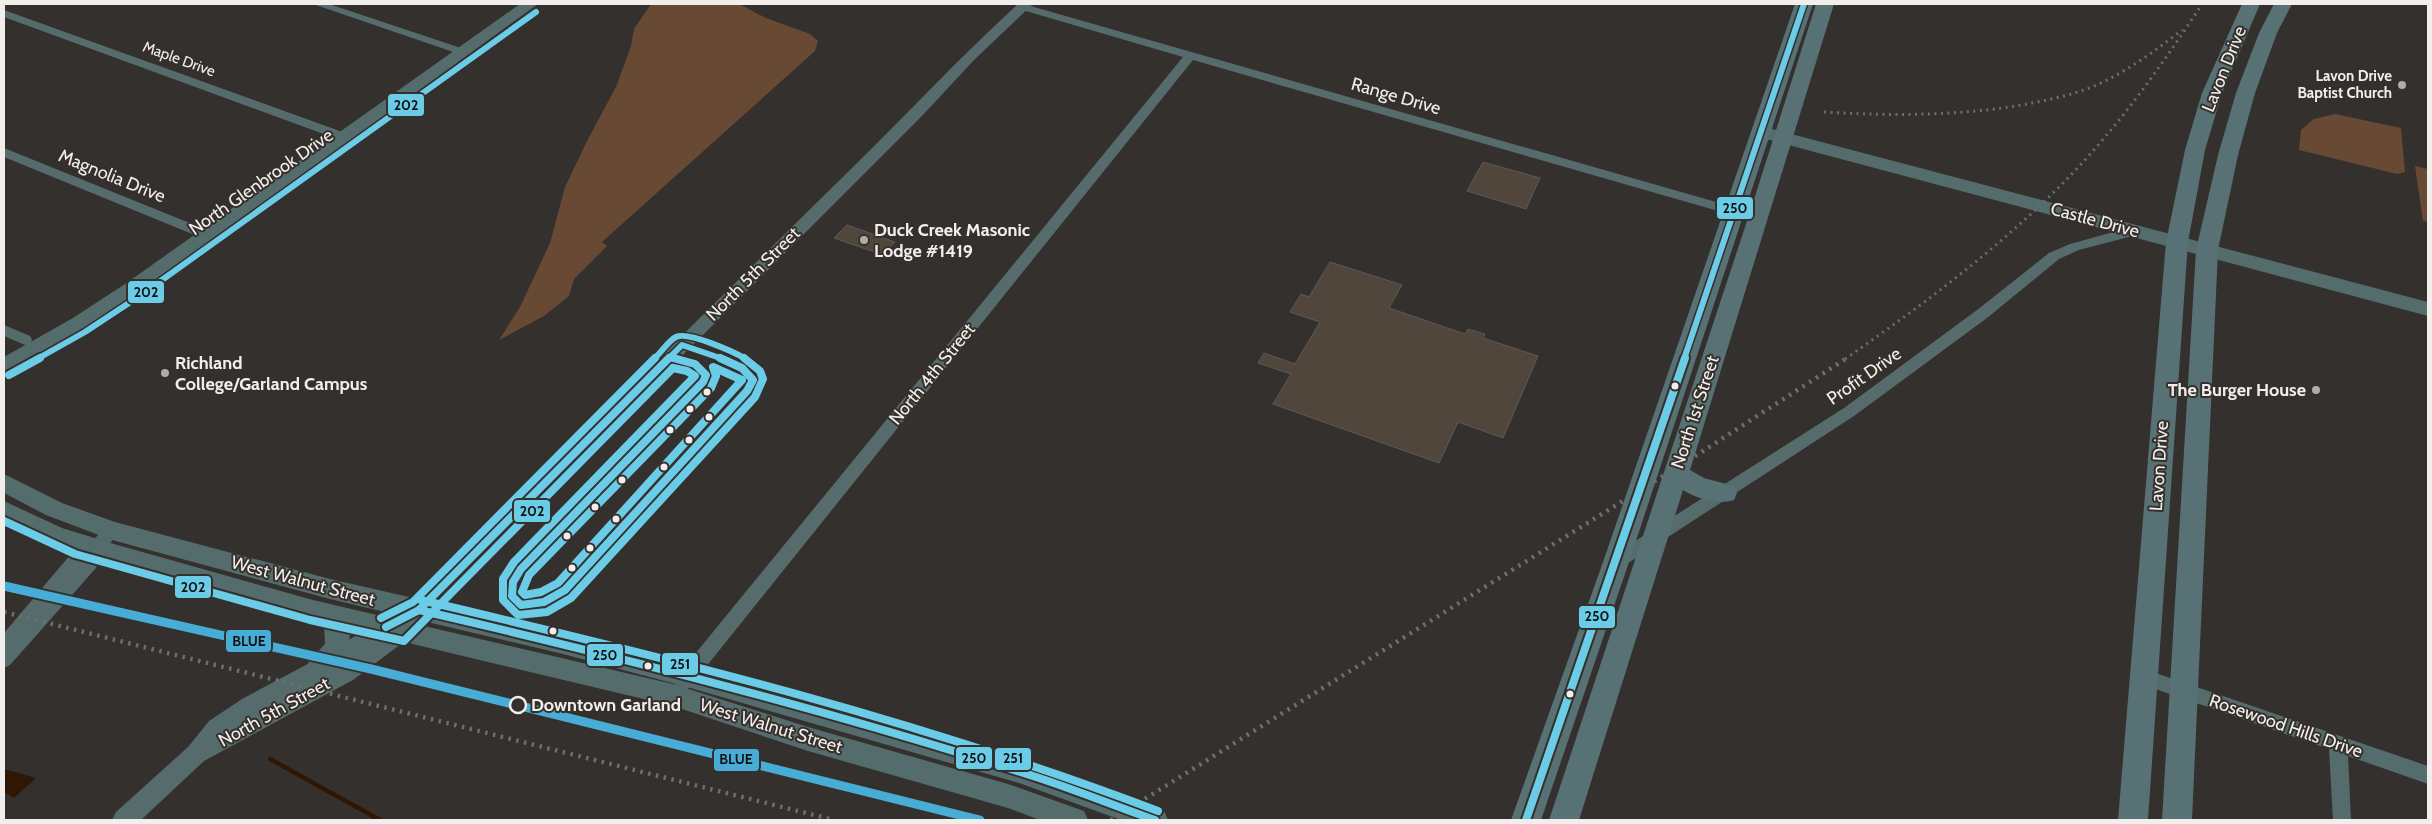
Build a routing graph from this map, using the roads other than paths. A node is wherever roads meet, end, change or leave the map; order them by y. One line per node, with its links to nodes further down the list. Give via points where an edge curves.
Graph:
1 (319, 4): 10 (street)
2 (511, 4): 10 (main road, North Glenbrook Drive)
3 (530, 4): 10 (main road, North Glenbrook Drive)
4 (2250, 4): 9 (main road, Lavon Drive)
5 (2283, 4): 12 (main road, Lavon Drive, via 2264,41)
6 (1024, 5): 11 (street, Range Drive); 38 (street, North 5th Street)
7 (1815, 5): 13 (main road, North 1st Street); 15 (main road, North 1st Street)
8 (4, 13): 14 (street, Maple Drive)
9 (2238, 31): 12 (main road, via 2235,66); 21 (main road, Lavon Drive, via 2212,93 2195,150)
10 (456, 50): 14 (main road, North Glenbrook Drive)
11 (1192, 54): 17 (street, Range Drive); 45 (street, North 4th Street)
12 (2250, 80): 22 (main road, Lavon Drive, via 2226,159)
13 (1761, 132): 15 (main road, Castle Drive); 17 (main road, North 1st Street)
14 (338, 135): 20 (main road, North Glenbrook Drive)
15 (1785, 139): 18 (main road, North 1st Street); 19 (main road, Castle Drive)
16 (4, 152): 20 (street, Magnolia Drive)
17 (1734, 212): 18 (street, Range Drive); 27 (main road, North 1st Street)
18 (1760, 219): 29 (main road, North 1st Street)
19 (2136, 231): 21 (main road, Castle Drive); 32 (street, Profit Drive, via 2054,256 1938,348)
20 (200, 232): 25 (main road, North Glenbrook Drive); 28 (main road, North Glenbrook Drive, via 95,314)
21 (2177, 242): 22 (main road, Castle Drive); 44 (main road, Lavon Drive)
22 (2207, 250): 23 (main road, Castle Drive); 46 (main road, Lavon Drive)
23 (2428, 309)
24 (4, 330): 25 (street)
25 (25, 340): 26 (main road, North Glenbrook Drive)
26 (4, 351)
27 (1682, 364): 29 (main road); 37 (main road, North 1st Street)
28 (4, 366)
29 (1708, 371): 30 (main road, North 1st Street)
30 (1676, 473): 32 (main road, via 1698,487); 35 (main road, North 1st Street)
31 (4, 482): 34 (main road, West Walnut Street, via 54,509)
32 (1725, 493): 35 (street, Profit Drive)
33 (4, 510): 36 (main road, West Walnut Street, via 55,535)
34 (112, 530): 36 (street); 38 (main road, West Walnut Street)
35 (1656, 536): 37 (street, Profit Drive); 54 (main road, North 1st Street)
36 (96, 549): 39 (main road, West Walnut Street); 41 (street, via 77,559); 42 (street, via 90,563)
37 (1616, 562): 53 (main road, North 1st Street)
38 (419, 610): 40 (street, North 5th Street); 45 (main road, West Walnut Street, via 563,643)
39 (332, 614): 40 (main road, West Walnut Street); 43 (main road, via 337,643 330,658)
40 (393, 629): 43 (street, North 5th Street); 45 (main road, West Walnut Street); 48 (street, North 5th Street, via 345,673)
41 (4, 645)
42 (4, 660)
43 (318, 669): 48 (street, North 5th Street, via 289,683 217,728)
44 (2144, 677): 46 (street, Rosewood Hills Drive); 55 (main road, Lavon Drive)
45 (680, 685): 51 (main road, West Walnut Street, via 808,739 1008,796); 52 (main road, West Walnut Street, via 1019,771)
46 (2185, 692): 47 (street, Rosewood Hills Drive); 56 (main road, Lavon Drive)
47 (2338, 744): 49 (street, Rosewood Hills Drive); 57 (street)
48 (196, 754): 50 (street, North 5th Street)
49 (2428, 775)
50 (124, 820)
51 (1074, 820)
52 (1156, 820)
53 (1526, 820)
54 (1564, 820)
55 (2133, 820)
56 (2177, 820)
57 (2342, 820)

